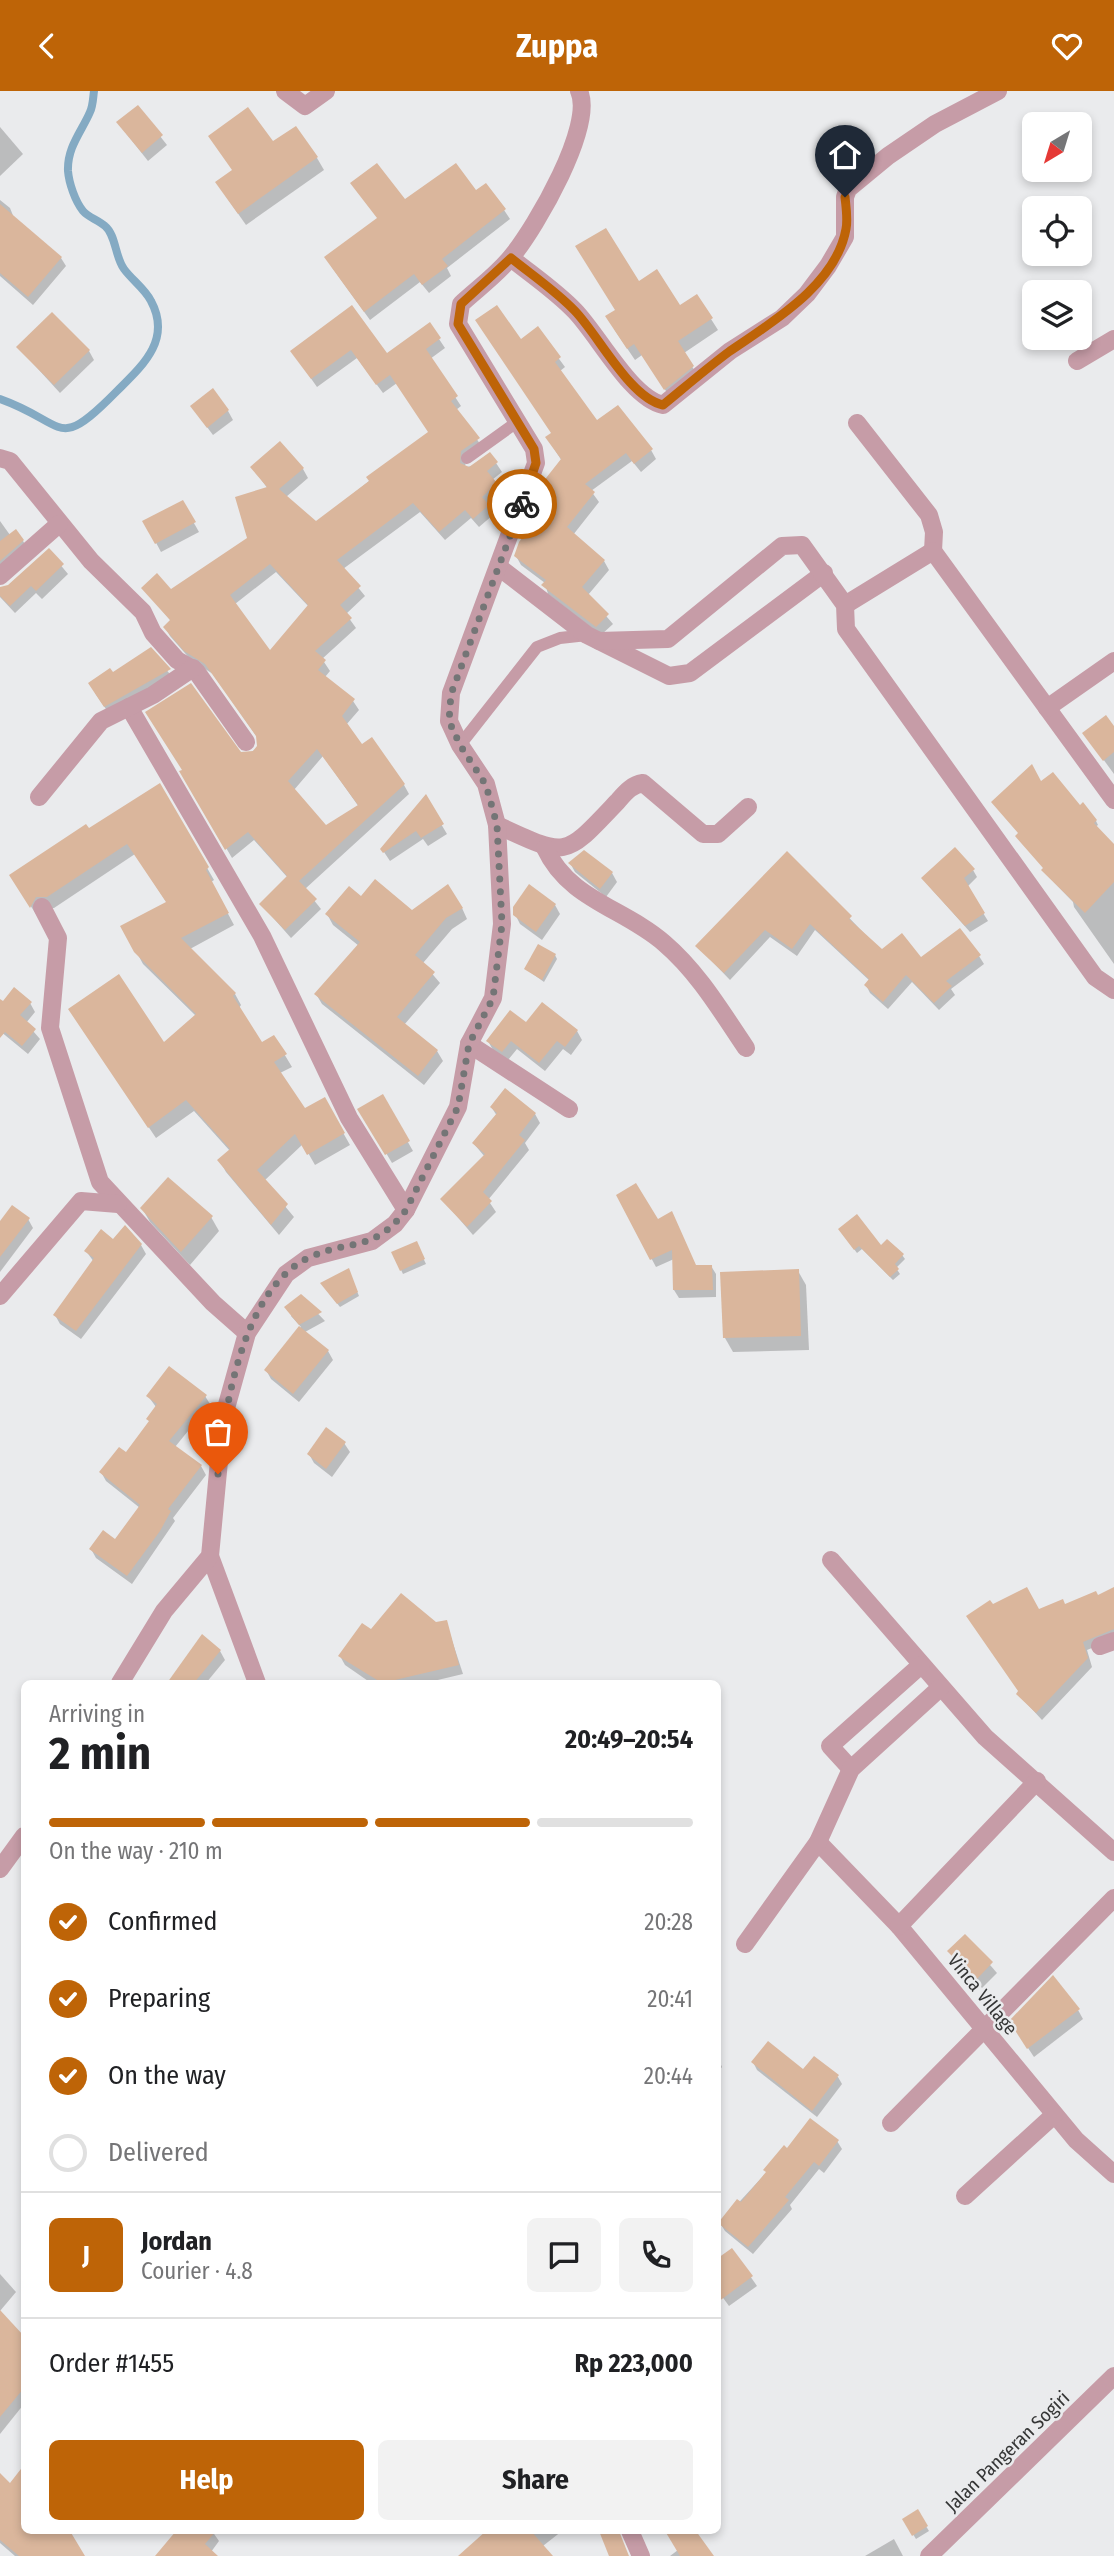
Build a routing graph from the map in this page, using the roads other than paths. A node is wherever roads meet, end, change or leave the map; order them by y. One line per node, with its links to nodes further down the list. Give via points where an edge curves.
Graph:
1 (285, 91): 2 (street, via 305,106)
2 (327, 91)
3 (579, 91): 5 (street, via 584,109 580,129 542,214)
4 (998, 91): 5 (street, via 935,124 848,189 845,237 807,294 782,318 730,351 663,405 652,403 634,388 574,310)
5 (511, 258): 8 (street, via 461,304 458,324)
6 (1114, 339): 7 (street)
7 (1077, 361)
8 (517, 422): 11 (lane); 14 (street, via 534,449 536,463)
9 (857, 423): 13 (street, via 929,515)
10 (0, 458): 12 (street, via 10,461)
11 (467, 458)
12 (59, 524): 16 (street); 20 (street, via 143,613 153,633 177,660)
13 (933, 551): 17 (street); 22 (street)
14 (500, 568): 18 (street); 24 (street, via 451,694 449,721)
15 (824, 573): 17 (street); 18 (street, via 690,673 669,676); 18 (street, via 803,545 782,546 667,639)
16 (0, 576)
17 (845, 605): 31 (street, via 846,629 1095,977)
18 (593, 638): 24 (lane, via 560,638 537,647)
19 (1114, 661): 22 (street)
20 (193, 668): 21 (street); 23 (street)
21 (129, 707): 25 (street, via 101,721); 36 (street, via 262,936 349,1118)
22 (1047, 708): 26 (street)
23 (246, 742)
24 (460, 745): 28 (street, via 486,785)
25 (39, 797)
26 (1114, 800)
27 (748, 807): 29 (street, via 718,834 703,834 643,783 636,784 579,842 562,850)
28 (497, 825): 29 (street); 32 (street, via 502,924 493,998)
29 (545, 848): 33 (street, via 575,889 650,931 686,964)
30 (42, 907): 35 (street, via 58,937 50,1028 100,1182)
31 (1114, 990)
32 (469, 1044): 34 (street); 36 (street, via 458,1107)
33 (746, 1048)
34 (569, 1109)
35 (118, 1204): 37 (street, via 81,1201); 38 (street)
36 (406, 1210): 38 (street, via 372,1241 308,1258 286,1274)
37 (0, 1296)
38 (247, 1333): 39 (street, via 223,1419)
39 (210, 1556): 42 (street, via 164,1611); 43 (street)
40 (831, 1560): 41 (street)
41 (921, 1665): 44 (street); 45 (street, via 830,1746)
42 (122, 1680)
43 (256, 1680)
44 (940, 1688): 45 (street); 46 (street, via 985,1737)
45 (851, 1769): 48 (street)
46 (1037, 1781): 49 (street); 52 (street)
47 (21, 1840): 50 (street)
48 (818, 1842): 52 (street, Vinca Village); 53 (street)
49 (1114, 1852)
50 (0, 1869)
51 (1114, 1898): 54 (street)
52 (899, 1926): 54 (street, Vinca Village)
53 (745, 1944)
54 (985, 2027): 55 (street, Vinca Village); 56 (street)
55 (1054, 2115): 57 (street, Vinca Village); 58 (street)
56 (891, 2123)
57 (1114, 2174)
58 (965, 2196)
59 (1114, 2376): 62 (street, Jalan Pangeran Sogiri)
60 (631, 2534): 61 (street)
61 (641, 2556)
62 (929, 2556)

